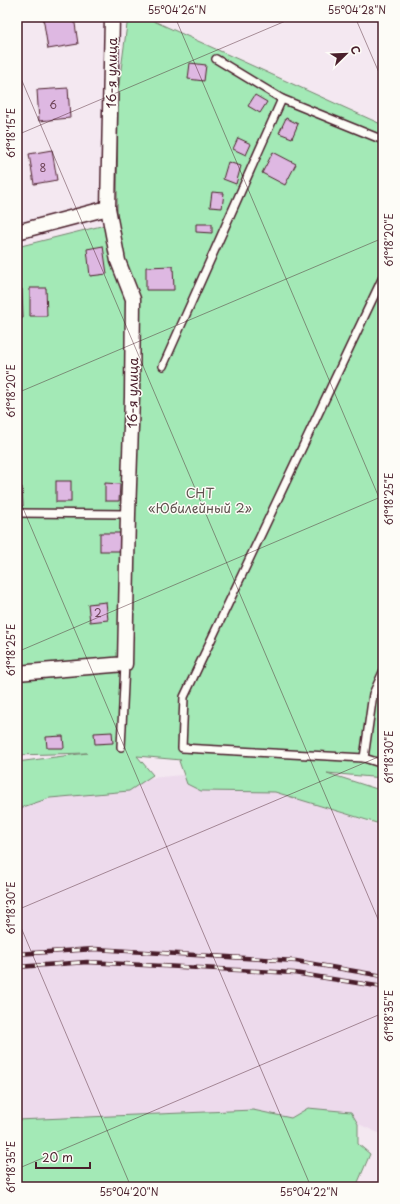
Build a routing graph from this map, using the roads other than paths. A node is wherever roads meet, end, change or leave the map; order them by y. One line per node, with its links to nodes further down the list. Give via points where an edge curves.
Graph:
1 (112, 17): 5 (street, 16-я улица)
2 (216, 59): 3 (lane)
3 (282, 99): 4 (lane); 8 (lane)
4 (383, 140)
5 (108, 208): 6 (street); 10 (street, 16-я улица, via 118,261 133,299)
6 (17, 232)
7 (383, 277): 15 (lane, via 184,697 183,719 182,748)
8 (163, 366)
9 (17, 513): 10 (lane)
10 (128, 514): 11 (street, 16-я улица)
11 (125, 664): 13 (street); 14 (lane)
12 (383, 672): 15 (lane, via 373,694)
13 (17, 673)
14 (121, 747)
15 (364, 758): 16 (lane)
16 (383, 764)

